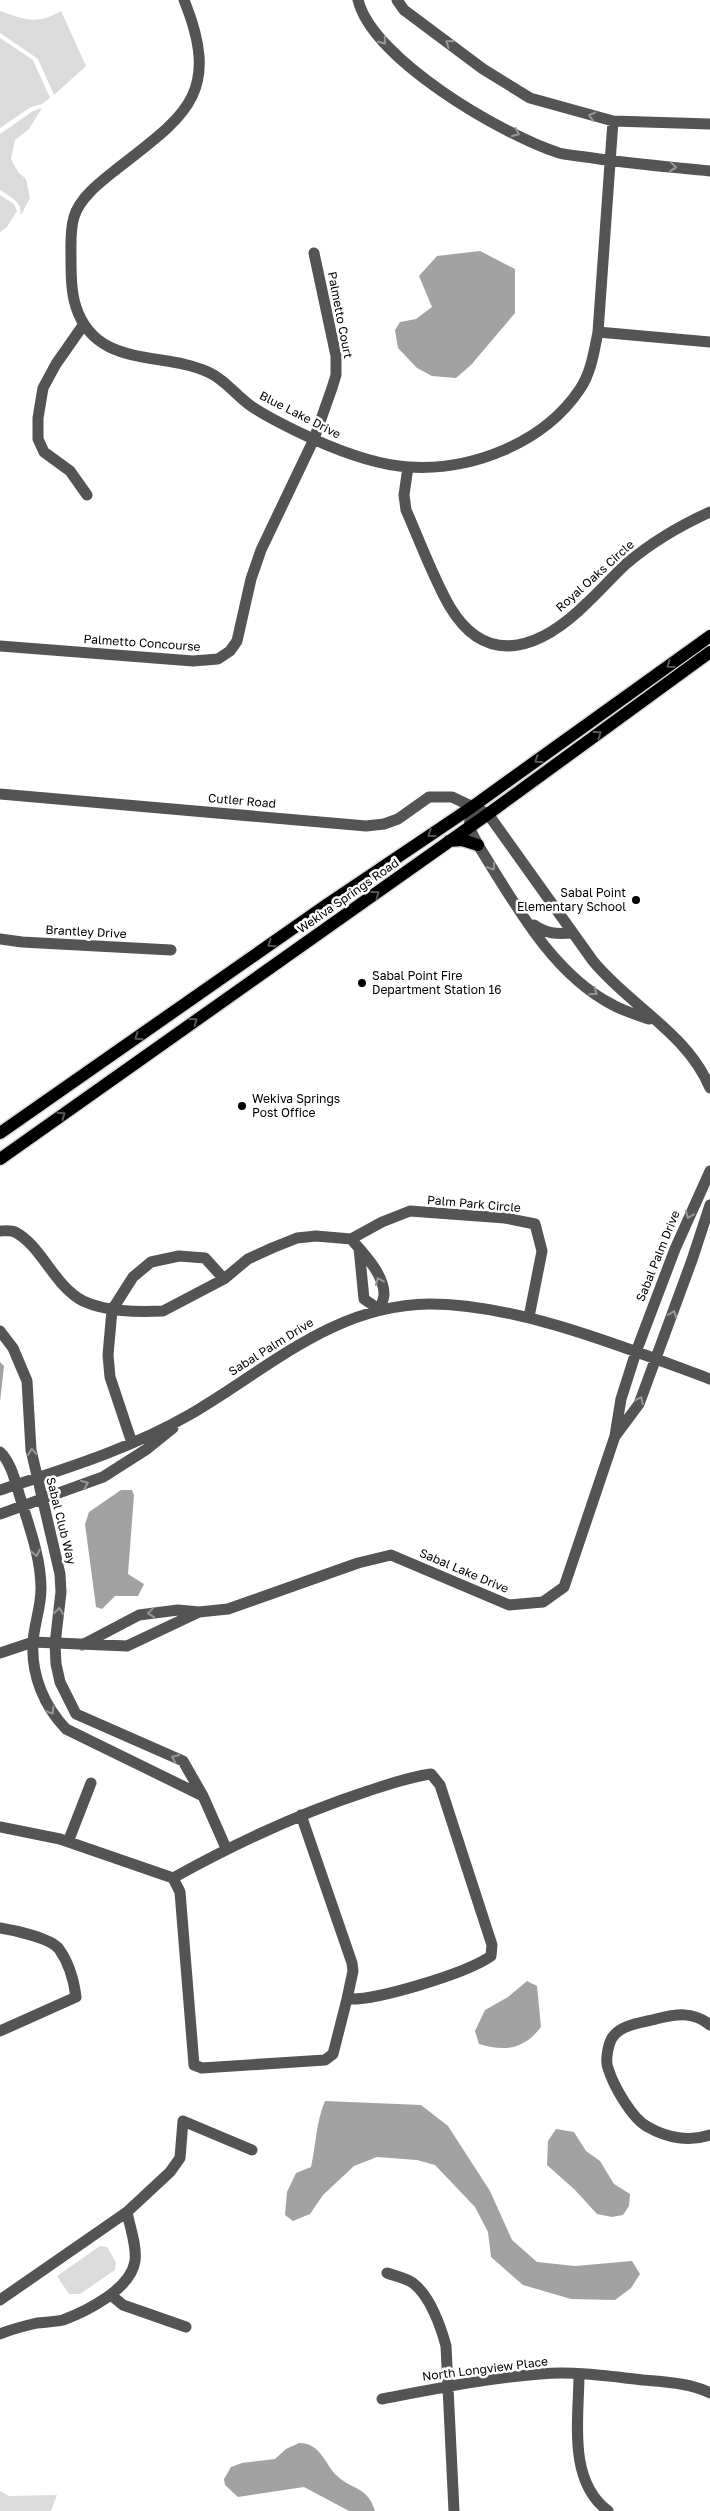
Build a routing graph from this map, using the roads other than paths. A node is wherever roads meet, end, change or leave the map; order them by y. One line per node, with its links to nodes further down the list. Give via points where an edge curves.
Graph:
1 (184, 0): 9 (street, Blue Lake Drive, via 200,50 195,92 186,108 168,127 98,184 74,215 71,268 75,306)
2 (358, 0): 6 (street, one-way to 6, via 384,43 426,81 505,128 560,153)
3 (397, 0): 4 (street, one-way to 3, via 530,98 484,69 404,10)
4 (613, 121): 5 (street); 6 (street, Blue Lake Drive)
5 (710, 124)
6 (610, 161): 7 (street, one-way to 7); 10 (street, Blue Lake Drive)
7 (710, 171)
8 (314, 252): 12 (street, Palmetto Court, via 336,366 332,388)
9 (84, 324): 12 (street, Blue Lake Drive, via 99,340 119,351 140,358 189,365 224,380 250,405); 14 (street, via 43,388 38,438 44,452 70,471)
10 (598, 332): 11 (street); 13 (street, Blue Lake Drive, via 591,365 580,388 544,428 489,457 433,467)
11 (710, 342)
12 (314, 439): 13 (street, Blue Lake Drive, via 373,461); 17 (street, Palmetto Concourse, via 261,550 251,579 241,631 230,651 218,659 193,661)
13 (408, 467): 15 (street, Royal Oaks Circle, via 404,495 406,510 450,607 466,628 481,640 497,646 515,647 536,641 587,604 653,542)
14 (87, 495)
15 (710, 512)
16 (710, 636): 20 (main road, Wekiva Springs Road, one-way to 20)
17 (0, 646)
18 (710, 652): 21 (main road, Wekiva Springs Road, one-way to 18)
19 (0, 794): 20 (street, Cutler Road, via 366,826 398,819 429,797 452,798)
20 (472, 807): 21 (street); 22 (street); 25 (main road, Wekiva Springs Road, one-way to 25)
21 (488, 814): 22 (main road, Wekiva Springs Road); 28 (street)
22 (469, 827): 23 (main road, Wekiva Springs Road); 24 (street)
23 (449, 841): 24 (main road, via 462,840); 26 (main road, Wekiva Springs Road, one-way to 23)
24 (478, 845): 27 (street, one-way to 27)
25 (325, 906): 26 (main road); 31 (main road, Wekiva Springs Road, one-way to 31)
26 (336, 922): 32 (main road, Wekiva Springs Road)
27 (529, 922): 28 (street, via 554,934); 33 (street, one-way to 33, via 551,953 592,992 613,1005)
28 (572, 933): 33 (street, via 610,982)
29 (0, 939): 30 (street, Brantley Drive)
30 (170, 950)
31 (220, 979): 32 (main road); 35 (main road, Wekiva Springs Road, one-way to 35)
32 (232, 994): 36 (main road, Wekiva Springs Road, one-way to 32)
33 (656, 1022): 34 (street, via 693,1056)
34 (710, 1088)
35 (0, 1133)
36 (0, 1159)
37 (710, 1171): 47 (street, Sabal Palm Drive, one-way to 47, via 675,1249)
38 (710, 1205): 48 (street, one-way to 38)
39 (0, 1231): 43 (street, via 14,1230 25,1239 59,1281 82,1300)
40 (350, 1239): 41 (street); 42 (street, via 297,1238 248,1260); 45 (street, Palm Park Circle, via 410,1212 505,1218 535,1224 542,1251)
41 (359, 1248): 44 (street, one-way to 41, via 384,1294 379,1278); 44 (street, via 364,1299)
42 (224, 1279): 43 (street, via 163,1311); 43 (street, via 205,1258 179,1256 151,1262 133,1277)
43 (112, 1310): 52 (street, via 108,1355 110,1377)
44 (380, 1310): 45 (street, Sabal Palm Drive, via 429,1304 461,1306); 50 (street, Sabal Palm Drive, via 311,1336)
45 (528, 1318): 47 (street, Sabal Palm Drive)
46 (0, 1331): 54 (street, Sabal Club Way, one-way to 46, via 27,1381 13,1348)
47 (636, 1352): 48 (street, Sabal Palm Drive); 51 (street, Sabal Lake Drive, via 621,1399)
48 (656, 1360): 49 (street, Sabal Palm Drive); 51 (street, Sabal Lake Drive, one-way to 48, via 639,1404)
49 (710, 1379)
50 (188, 1415): 52 (street, Sabal Palm Drive); 57 (street, Sabal Palm Drive, one-way to 50, via 103,1477 147,1449)
51 (615, 1436): 60 (street, Sabal Lake Drive, via 570,1574 564,1587 543,1602 509,1605 391,1555 358,1563 228,1609)
52 (132, 1443): 54 (street, Sabal Palm Drive)
53 (0, 1452): 55 (street, via 5,1456)
54 (36, 1478): 55 (street, Sabal Palm Drive); 57 (street, Sabal Club Way)
55 (16, 1485): 56 (street, Sabal Palm Drive); 58 (street)
56 (0, 1490)
57 (43, 1500): 58 (street, Sabal Palm Drive); 62 (street, Sabal Club Way, one-way to 57, via 60,1574)
58 (23, 1506): 59 (street, Sabal Palm Drive); 61 (street, one-way to 61, via 40,1570 41,1590)
59 (0, 1514)
60 (199, 1612): 63 (street, Sabal Lake Drive, via 127,1646); 63 (street, Sabal Lake Drive, one-way to 63, via 178,1610 139,1615)
61 (33, 1642): 62 (street, Sabal Lake Drive); 64 (street); 66 (street, one-way to 66, via 35,1674 43,1696 53,1716 66,1729)
62 (56, 1644): 63 (street, Sabal Lake Drive); 66 (street, Sabal Club Way, one-way to 62, via 182,1761 76,1714 60,1682)
63 (82, 1645)
64 (0, 1653)
65 (91, 1783): 69 (street)
66 (203, 1796): 70 (street, Sabal Club Way)
67 (302, 1815): 70 (street); 73 (street, via 352,1963); 73 (street, via 415,1776 431,1774 440,1786 492,1945 491,1956 478,1966 391,1993)
68 (0, 1827): 69 (street)
69 (68, 1842): 71 (street)
70 (226, 1848): 71 (street)
71 (173, 1878): 73 (street, via 180,1892 194,2065 202,2068 325,2060 334,2054)
72 (0, 1928): 75 (street, via 23,1932 58,1948 73,1978 76,1997)
73 (347, 1999)
74 (710, 2025): 76 (street, via 703,2019 677,2013 625,2027 612,2038 607,2066 633,2115 646,2127 684,2139)
75 (0, 2030)
76 (710, 2135)
77 (252, 2150): 78 (street, via 183,2121 180,2158 170,2172)
78 (127, 2212): 80 (street, via 136,2253 135,2264 126,2280); 81 (street)
79 (387, 2273): 85 (street, via 413,2283 441,2325 446,2346)
80 (111, 2294): 82 (street, via 124,2305); 83 (street, via 102,2302 62,2320)
81 (0, 2300)
82 (186, 2327)
83 (0, 2334)
84 (579, 2374): 85 (street, North Longview Place, via 541,2374); 86 (street, North Longview Place, via 662,2382); 89 (street, via 578,2457 589,2488)
85 (447, 2387): 87 (street, North Longview Place); 88 (street)
86 (710, 2393)
87 (382, 2399)
88 (454, 2511)
89 (608, 2511)

